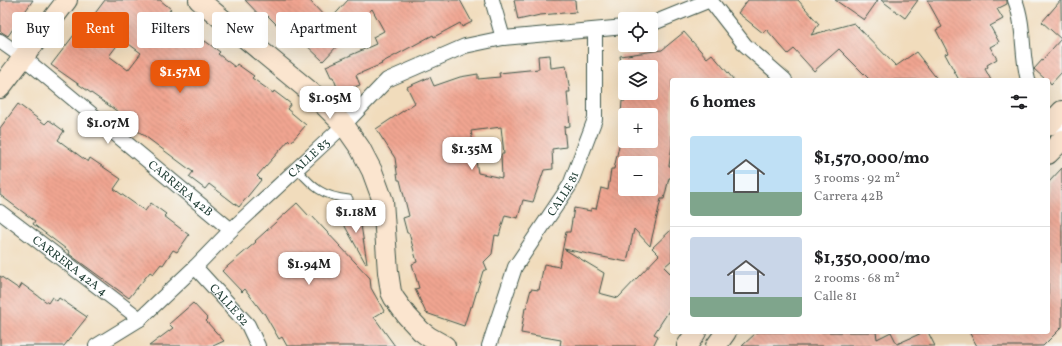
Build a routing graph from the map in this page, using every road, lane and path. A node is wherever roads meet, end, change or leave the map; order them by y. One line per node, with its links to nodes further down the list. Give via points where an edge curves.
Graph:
1 (67, 0): 11 (street)
2 (199, 0): 15 (street, via 313,94)
3 (492, 0): 9 (street)
4 (710, 0): 6 (street); 12 (street, via 745,45)
5 (1014, 0): 13 (street, via 1020,12)
6 (658, 21)
7 (618, 28): 8 (street, CALLE 83)
8 (595, 30): 9 (street, CALLE 83); 29 (street, CALLE 81, via 595,119 570,185 515,267)
9 (503, 38): 15 (street, CALLE 83, via 465,46 387,80)
10 (0, 41): 11 (street, CARRERA 42B)
11 (24, 58): 14 (street); 21 (street, CARRERA 42B)
12 (783, 78)
13 (1027, 78)
14 (0, 88)
15 (344, 125): 18 (street, CALLE 83); 28 (street, via 372,171 383,201 391,292 421,331)
16 (1062, 140): 17 (street)
17 (1050, 152)
18 (297, 169): 19 (lane, via 320,191); 21 (street, CALLE 83)
19 (348, 200)
20 (0, 212): 23 (street, CARRERA 42A 4)
21 (231, 230): 22 (street, CALLE 83)
22 (195, 267): 23 (street, CALLE 83); 27 (street, CALLE 82, via 248,325)
23 (140, 318): 26 (street, CALLE 83)
24 (695, 334): 30 (street)
25 (725, 334): 31 (street)
26 (96, 346)
27 (258, 346)
28 (445, 346)
29 (489, 346)
30 (687, 346)
31 (716, 346)

